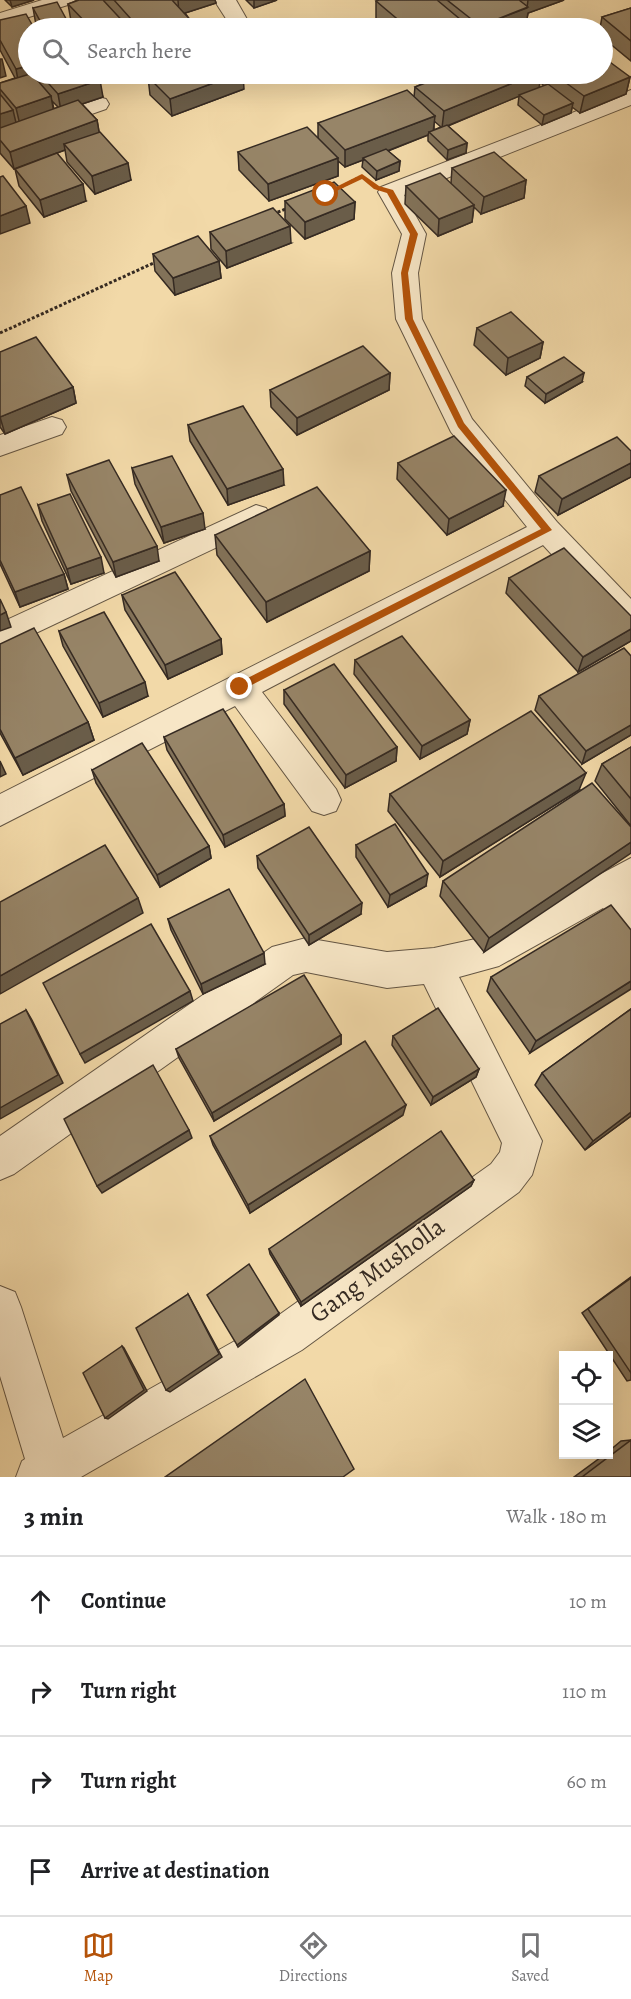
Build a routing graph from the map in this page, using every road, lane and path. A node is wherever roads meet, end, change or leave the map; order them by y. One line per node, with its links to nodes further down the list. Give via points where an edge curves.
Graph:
1 (64, 0): 4 (street)
2 (225, 0): 3 (street)
3 (236, 18)
4 (0, 20)
5 (631, 97): 9 (street)
6 (98, 104): 7 (street)
7 (0, 139)
8 (335, 189): 9 (path, via 362,176)
9 (390, 192): 17 (street, via 414,234 405,273 409,319 461,425)
10 (294, 206): 11 (path)
11 (272, 214)
12 (164, 259): 13 (path)
13 (0, 333)
14 (52, 427): 15 (street)
15 (0, 446)
16 (283, 504): 19 (street)
17 (547, 530): 18 (street); 20 (street)
18 (631, 619)
19 (0, 637)
20 (240, 687): 21 (street); 22 (street)
21 (324, 800)
22 (0, 811)
23 (620, 881): 24 (street); 25 (street, via 486,954)
24 (631, 918)
25 (434, 965): 26 (street, via 387,970 306,955 285,959); 28 (street, Gang Musholla, via 522,1141 518,1161 506,1178 287,1335)
26 (0, 1160)
27 (0, 1306): 28 (street)
28 (47, 1475)

